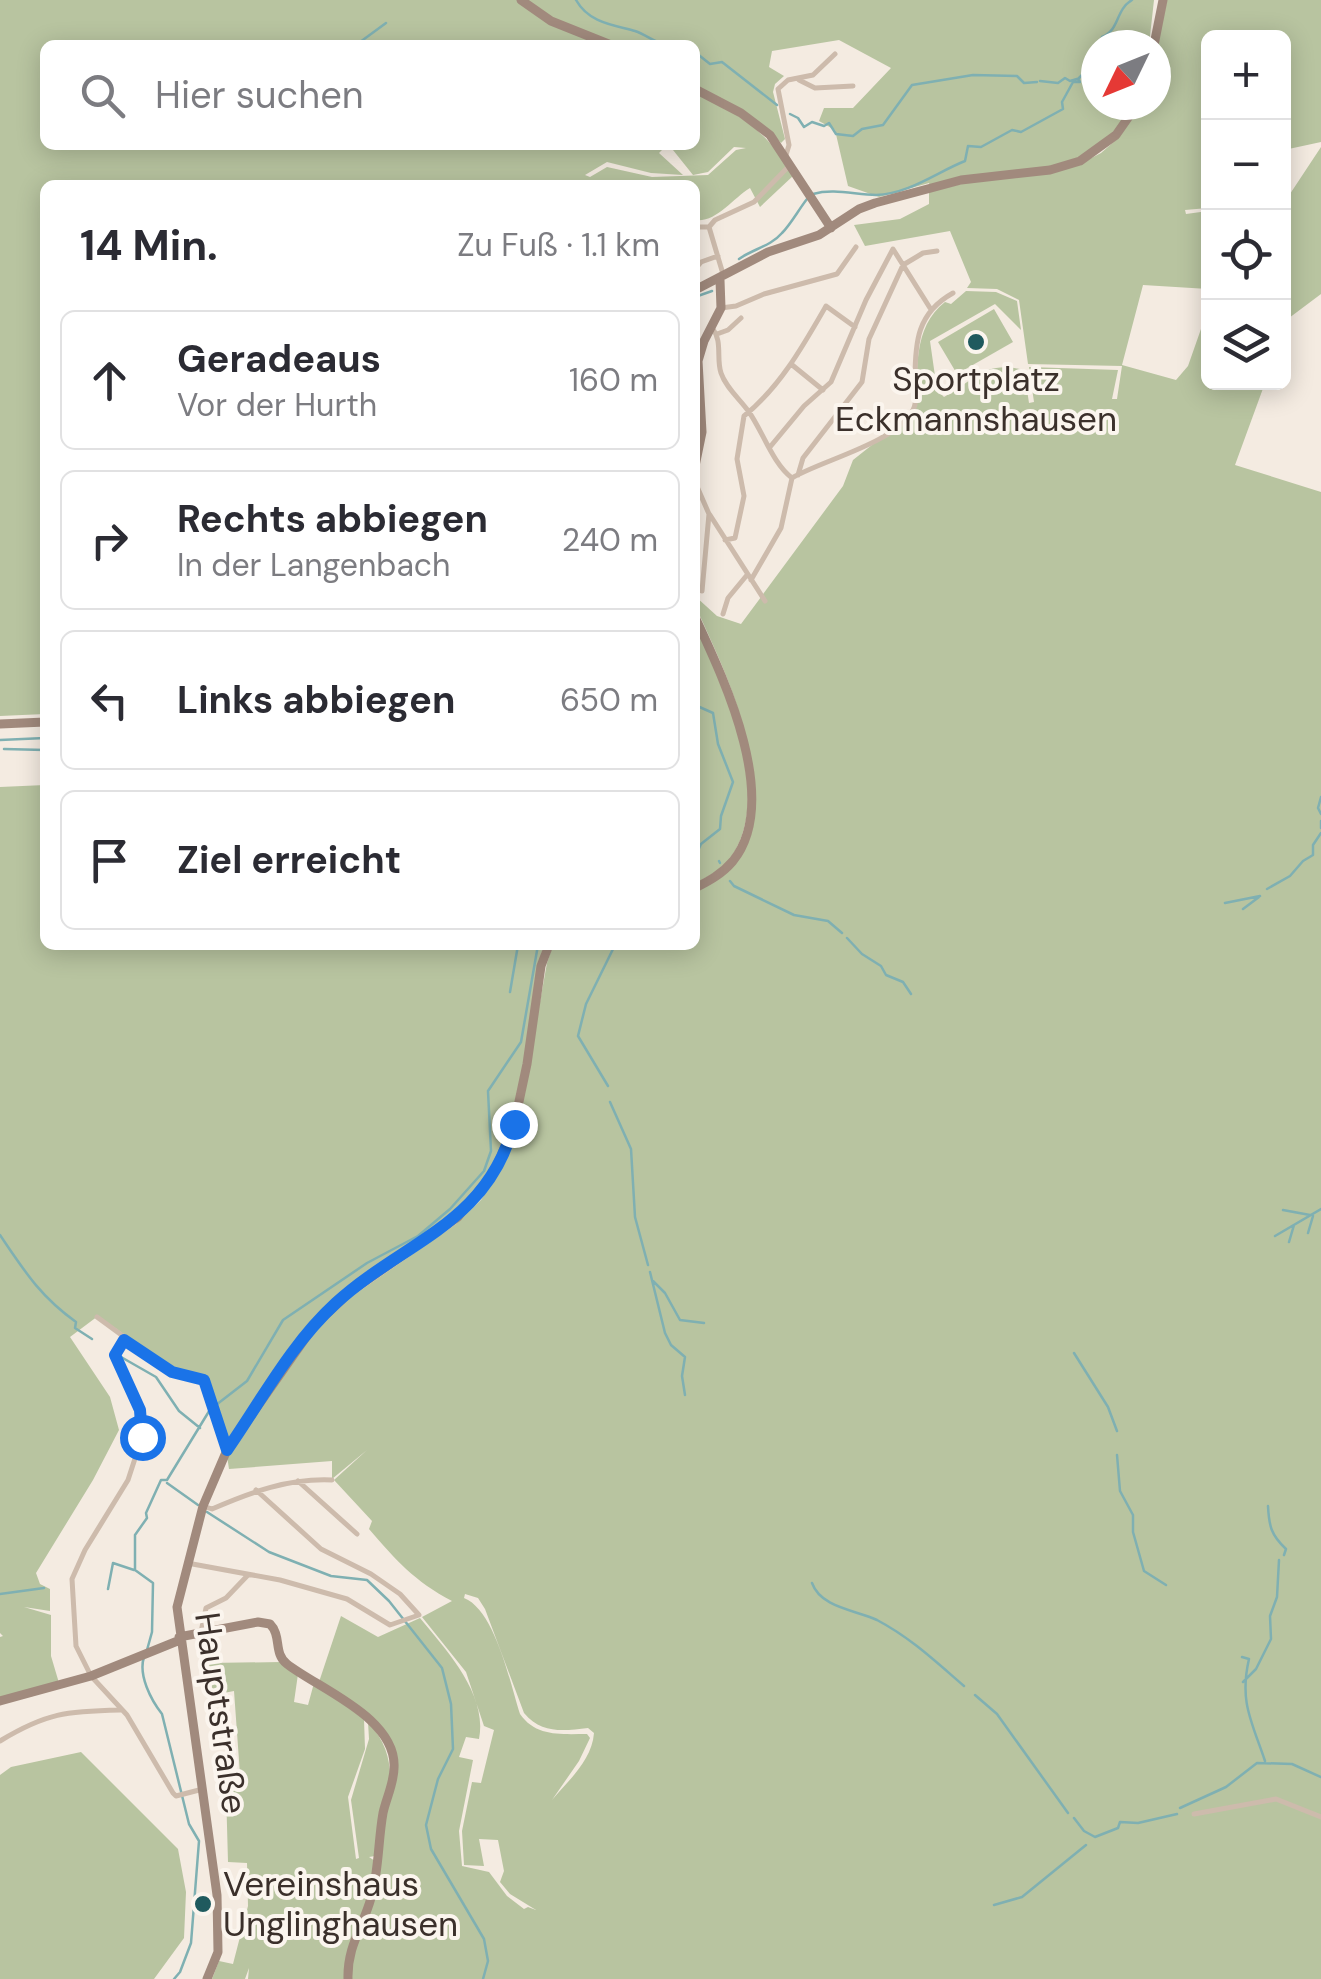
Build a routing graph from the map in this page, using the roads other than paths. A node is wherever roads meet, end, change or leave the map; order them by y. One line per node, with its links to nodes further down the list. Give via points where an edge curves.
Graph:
1 (521, 0): 4 (main road)
2 (1162, 0): 3 (main road)
3 (1157, 30)
4 (598, 40)
5 (834, 54): 6 (street)
6 (799, 80): 7 (street, via 815,88); 10 (street, via 778,89)
7 (853, 86)
8 (700, 92): 10 (main road, via 770,135)
9 (1126, 120): 13 (main road, via 1080,161 945,184 859,209)
10 (788, 159): 12 (street, via 754,202); 13 (main road)
11 (700, 227): 12 (street)
12 (709, 228): 16 (street)
13 (831, 228): 19 (main road)
14 (856, 247): 22 (street, via 838,274)
15 (937, 251): 18 (street)
16 (718, 256): 17 (street); 19 (street)
17 (700, 262)
18 (903, 265): 23 (street); 25 (street, via 893,249); 34 (street, via 869,339 862,382)
19 (722, 278): 20 (main road); 22 (main road)
20 (700, 288)
21 (953, 293): 23 (street)
22 (721, 308): 26 (main road)
23 (930, 308): 34 (street, via 916,345 910,414 850,455)
24 (741, 318): 26 (street)
25 (855, 327): 28 (street, via 826,306); 29 (street)
26 (715, 331): 27 (main road); 31 (street, via 719,369)
27 (700, 358)
28 (791, 364): 29 (street); 31 (street)
29 (824, 390): 33 (street)
30 (700, 397): 32 (main road)
31 (749, 412): 33 (street); 37 (street, via 738,459 741,521 735,538)
32 (700, 442)
33 (770, 447): 34 (street)
34 (795, 477): 38 (street, via 781,528)
35 (700, 493): 36 (street)
36 (710, 514): 37 (street); 39 (street)
37 (725, 540): 38 (street)
38 (749, 577): 40 (street); 41 (street, via 728,598)
39 (702, 591)
40 (765, 602)
41 (723, 614)
42 (700, 629): 45 (main road, via 737,714 750,802 738,854)
43 (40, 722): 44 (main road)
44 (0, 724)
45 (700, 886)
46 (547, 950): 49 (main road, Hauptstraße, via 513,1129 484,1189 444,1228 333,1305)
47 (96, 1317): 48 (street)
48 (124, 1340): 49 (street, via 172,1372 204,1380); 59 (street, via 115,1355 140,1410 139,1456 72,1580 76,1646)
49 (227, 1450): 53 (main road, Hauptstraße)
50 (332, 1480): 51 (street)
51 (298, 1481): 52 (street); 54 (street)
52 (256, 1490): 53 (street, via 212,1510); 56 (street, via 322,1548 400,1594 419,1615 390,1625 347,1599)
53 (203, 1506): 55 (main road, Hauptstraße)
54 (357, 1534)
55 (187, 1563): 56 (street); 58 (main road, Hauptstraße, via 177,1607)
56 (248, 1574): 57 (street, via 206,1608)
57 (201, 1632): 58 (main road); 67 (main road, via 270,1624 286,1664 353,1706 389,1746 395,1766 372,1896 354,1935)
58 (180, 1639): 59 (main road); 63 (main road, Hauptstraße)
59 (91, 1676): 60 (main road); 61 (street)
60 (0, 1701)
61 (122, 1710): 62 (street, via 60,1713); 63 (street, via 172,1793)
62 (1, 1738)
63 (203, 1789): 66 (main road, Hauptstraße, via 219,1929)
64 (1194, 1814): 65 (street, via 1276,1799)
65 (1321, 1818)
66 (207, 1979)
67 (348, 1979)

